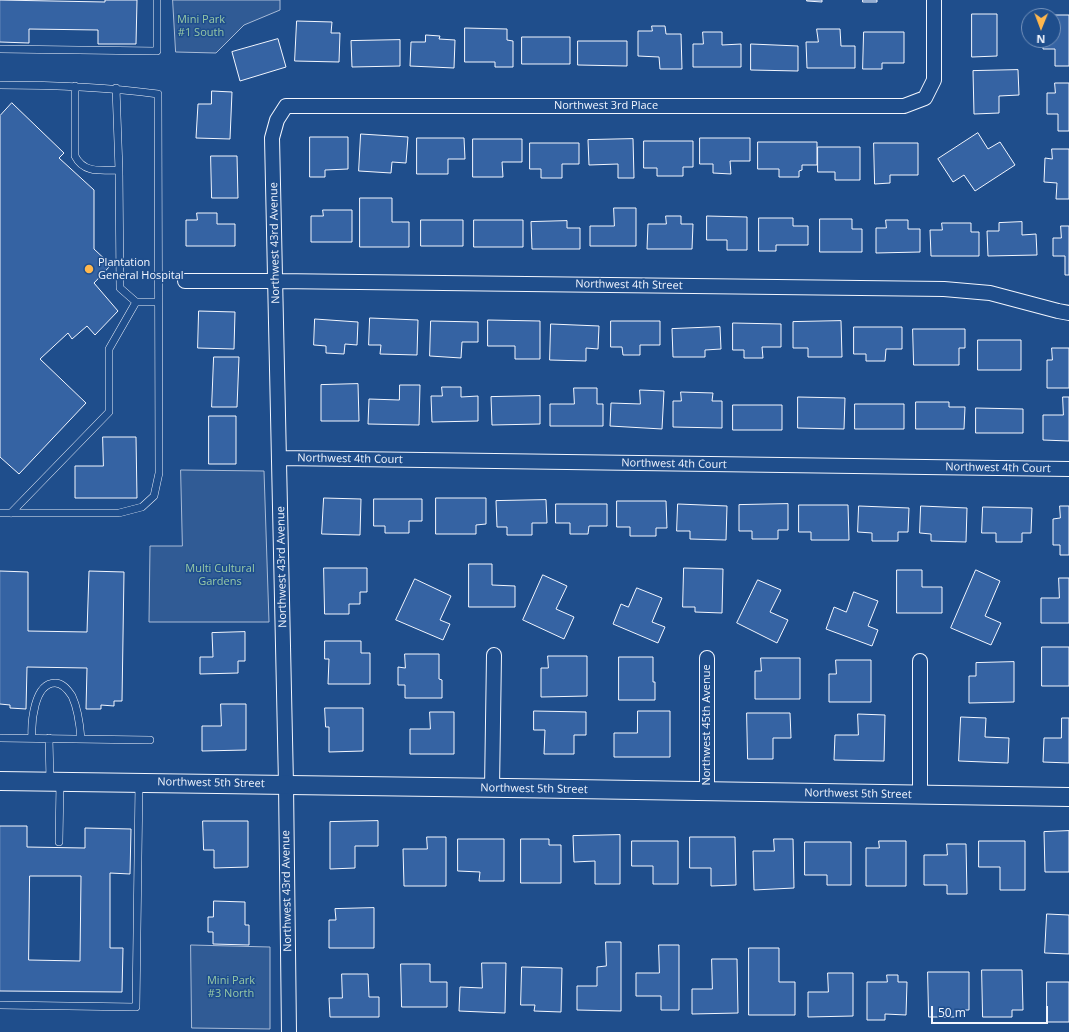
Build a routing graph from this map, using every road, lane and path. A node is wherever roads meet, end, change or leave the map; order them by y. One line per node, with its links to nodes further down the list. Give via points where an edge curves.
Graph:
1 (157, 0): 3 (lane, via 157,51)
2 (934, 0): 7 (street, Northwest 3rd Place, via 934,80 925,98 904,106)
3 (0, 49)
4 (0, 85): 5 (lane)
5 (75, 86): 6 (lane); 8 (lane, via 75,156 78,163 91,170)
6 (116, 88): 8 (lane); 12 (lane, via 158,94)
7 (286, 106): 10 (street, Northwest 43rd Avenue, via 277,120 272,138)
8 (119, 170): 11 (lane, via 120,288)
9 (185, 281): 10 (street, Northwest 4th Street)
10 (276, 281): 13 (street, Northwest 4th Street, via 944,289 990,293); 14 (street, Northwest 43rd Avenue)
11 (136, 302): 12 (lane); 17 (lane, via 109,349 109,412)
12 (158, 302): 17 (lane, via 159,473 154,496 142,506 119,513)
13 (1069, 313)
14 (280, 458): 15 (street, Northwest 4th Court); 29 (street, Northwest 43rd Avenue)
15 (1069, 469)
16 (0, 513): 17 (lane)
17 (12, 513)
18 (494, 655): 30 (street)
19 (707, 658): 31 (street, Northwest 45th Avenue)
20 (920, 661): 32 (street)
21 (0, 738): 22 (lane)
22 (32, 738): 23 (lane); 24 (lane, via 37,700 42,690 54,683 67,689 72,697 80,724)
23 (49, 738): 24 (lane); 27 (lane)
24 (81, 739): 25 (lane)
25 (150, 740)
26 (0, 781): 27 (street, Northwest 5th Street)
27 (55, 781): 28 (street, Northwest 5th Street); 34 (lane)
28 (139, 782): 29 (street, Northwest 5th Street); 35 (lane, via 136,1007)
29 (286, 784): 30 (street, Northwest 5th Street); 36 (street, Northwest 43rd Avenue)
30 (492, 788): 31 (street, Northwest 5th Street)
31 (707, 792): 32 (street, Northwest 5th Street)
32 (920, 795): 33 (street, Northwest 5th Street)
33 (1069, 797)
34 (59, 842)
35 (0, 1005)
36 (289, 1032)

